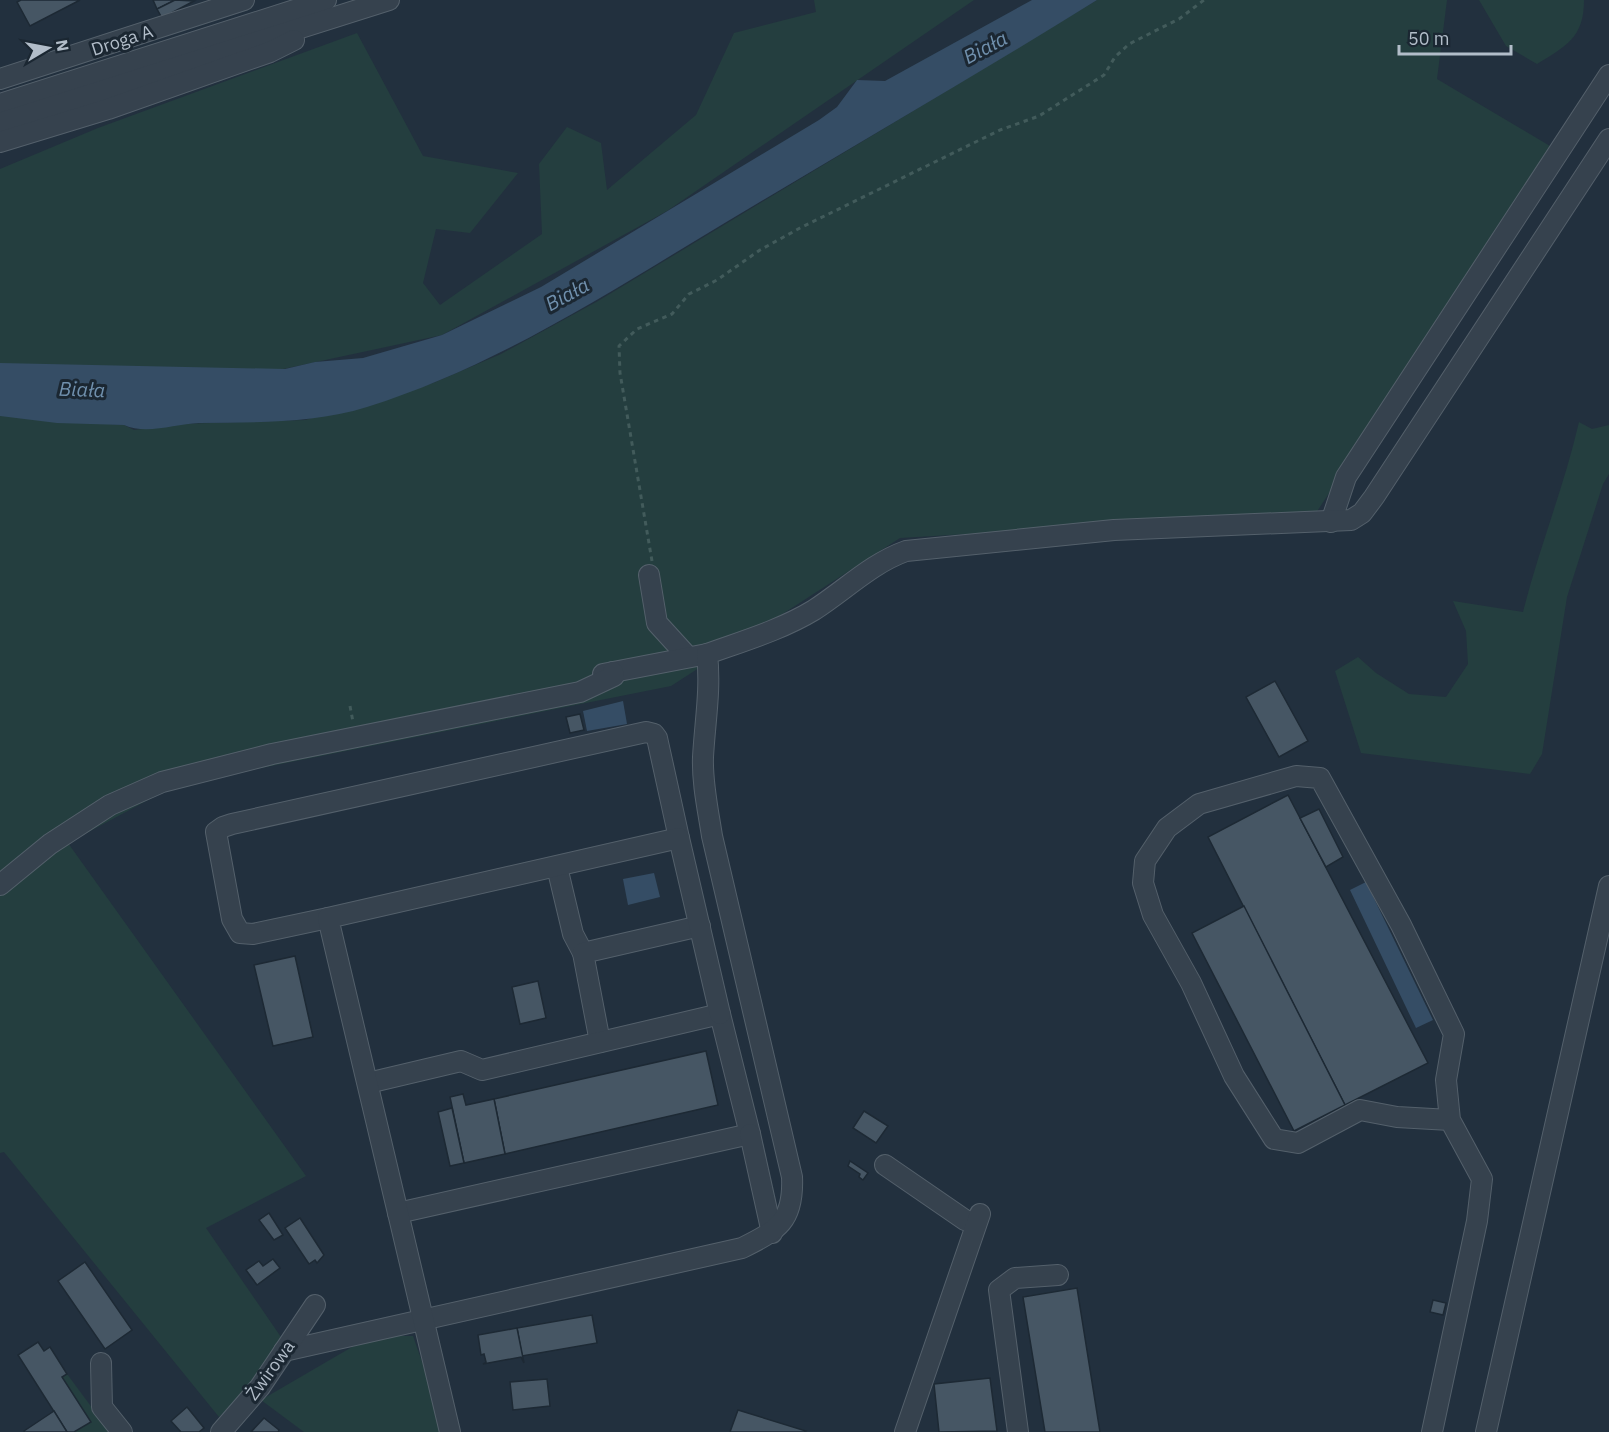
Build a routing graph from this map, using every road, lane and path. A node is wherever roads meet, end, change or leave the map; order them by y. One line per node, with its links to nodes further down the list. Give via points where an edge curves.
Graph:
1 (243, 0): 7 (street, Droga A)
2 (326, 0): 8 (street)
3 (388, 0): 5 (street)
4 (1204, 0): 13 (path, via 1179,19 1129,44 1104,75 1039,117 1000,130 800,228 689,294 672,314 637,329 619,346 620,373 654,571)
5 (307, 26): 9 (street); 11 (street, via 309,32 270,52)
6 (1609, 75): 12 (street, via 1347,477)
7 (0, 78)
8 (0, 104)
9 (0, 123)
10 (1609, 139): 12 (street, via 1374,497 1351,520)
11 (0, 142)
12 (1331, 522): 14 (street, via 1114,530 906,551 888,557 813,610 774,631)
13 (649, 575): 14 (street, via 657,623)
14 (698, 656): 19 (street, via 608,673 614,676 580,692 272,754 162,782 110,805 50,844); 31 (street, via 711,683 703,758 712,836 792,1177 793,1198 783,1223)
15 (350, 706): 16 (path)
16 (353, 720)
17 (679, 838): 18 (street); 21 (street, via 657,738 646,732 232,824 216,832 232,919 240,933 253,934); 22 (street)
18 (557, 867): 21 (street); 23 (street, via 573,934)
19 (0, 885)
20 (1609, 886): 43 (street)
21 (328, 918): 26 (street)
22 (700, 926): 23 (street); 24 (street)
23 (583, 953): 25 (street)
24 (720, 1014): 25 (street); 28 (street)
25 (600, 1042): 26 (street, via 482,1070 461,1061)
26 (369, 1083): 30 (street)
27 (1450, 1120): 27 (street, via 1446,1080 1454,1034 1401,925 1320,778 1296,776 1199,804 1167,828 1145,861 1143,883 1153,915 1191,982 1234,1076 1274,1139 1298,1143 1360,1110 1397,1118); 42 (street, via 1482,1179 1478,1221)
28 (750, 1134): 30 (street); 31 (street)
29 (885, 1165): 40 (street, via 965,1220 978,1219)
30 (398, 1213): 34 (street)
31 (772, 1233): 34 (street, via 742,1248)
32 (1058, 1275): 41 (street, via 1015,1278 999,1290)
33 (315, 1305): 35 (street, Żwirowa)
34 (423, 1319): 35 (street); 39 (street)
35 (284, 1351): 38 (street, Żwirowa, via 260,1387)
36 (101, 1363): 37 (street, via 102,1407)
37 (122, 1432)
38 (221, 1432)
39 (450, 1432)
40 (905, 1432)
41 (1018, 1432)
42 (1432, 1432)
43 (1486, 1432)

